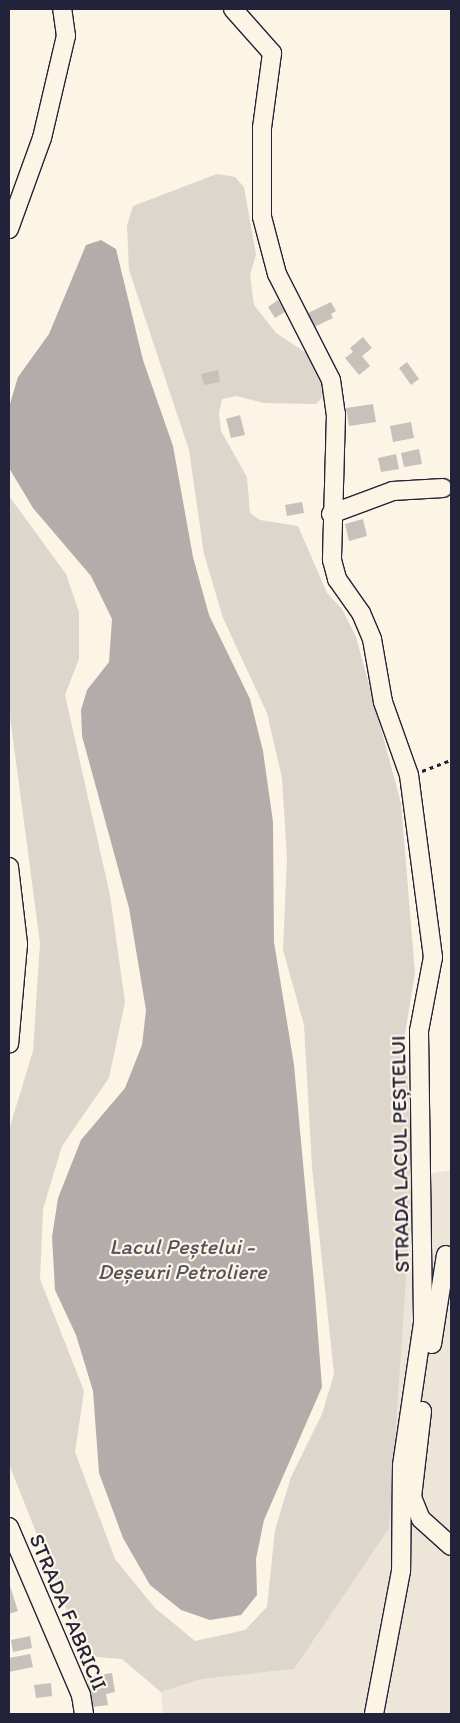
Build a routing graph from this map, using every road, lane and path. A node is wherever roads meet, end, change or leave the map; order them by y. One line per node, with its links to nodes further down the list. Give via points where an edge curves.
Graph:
1 (62, 9): 3 (street, via 66,36 42,138)
2 (233, 9): 5 (street, STRADA LACUL PEȘTELUI, via 272,53 262,128 262,217 277,274 331,380 336,414)
3 (9, 229)
4 (443, 488): 5 (street, via 394,491)
5 (331, 514): 7 (street, STRADA LACUL PEȘTELUI, via 332,560 337,579 361,613 372,639 383,702)
6 (451, 760): 7 (path)
7 (409, 775): 15 (street, STRADA LACUL PEȘTELUI, via 433,958 419,1031 423,1323 402,1465 401,1571)
8 (9, 867): 9 (street, via 18,944)
9 (11, 998): 10 (street)
10 (9, 1044)
11 (446, 1255): 13 (street, via 412,1472 412,1497 421,1519)
12 (9, 1527): 14 (street, STRADA FABRICII, via 81,1695)
13 (451, 1546)
14 (84, 1714)
15 (374, 1714)

